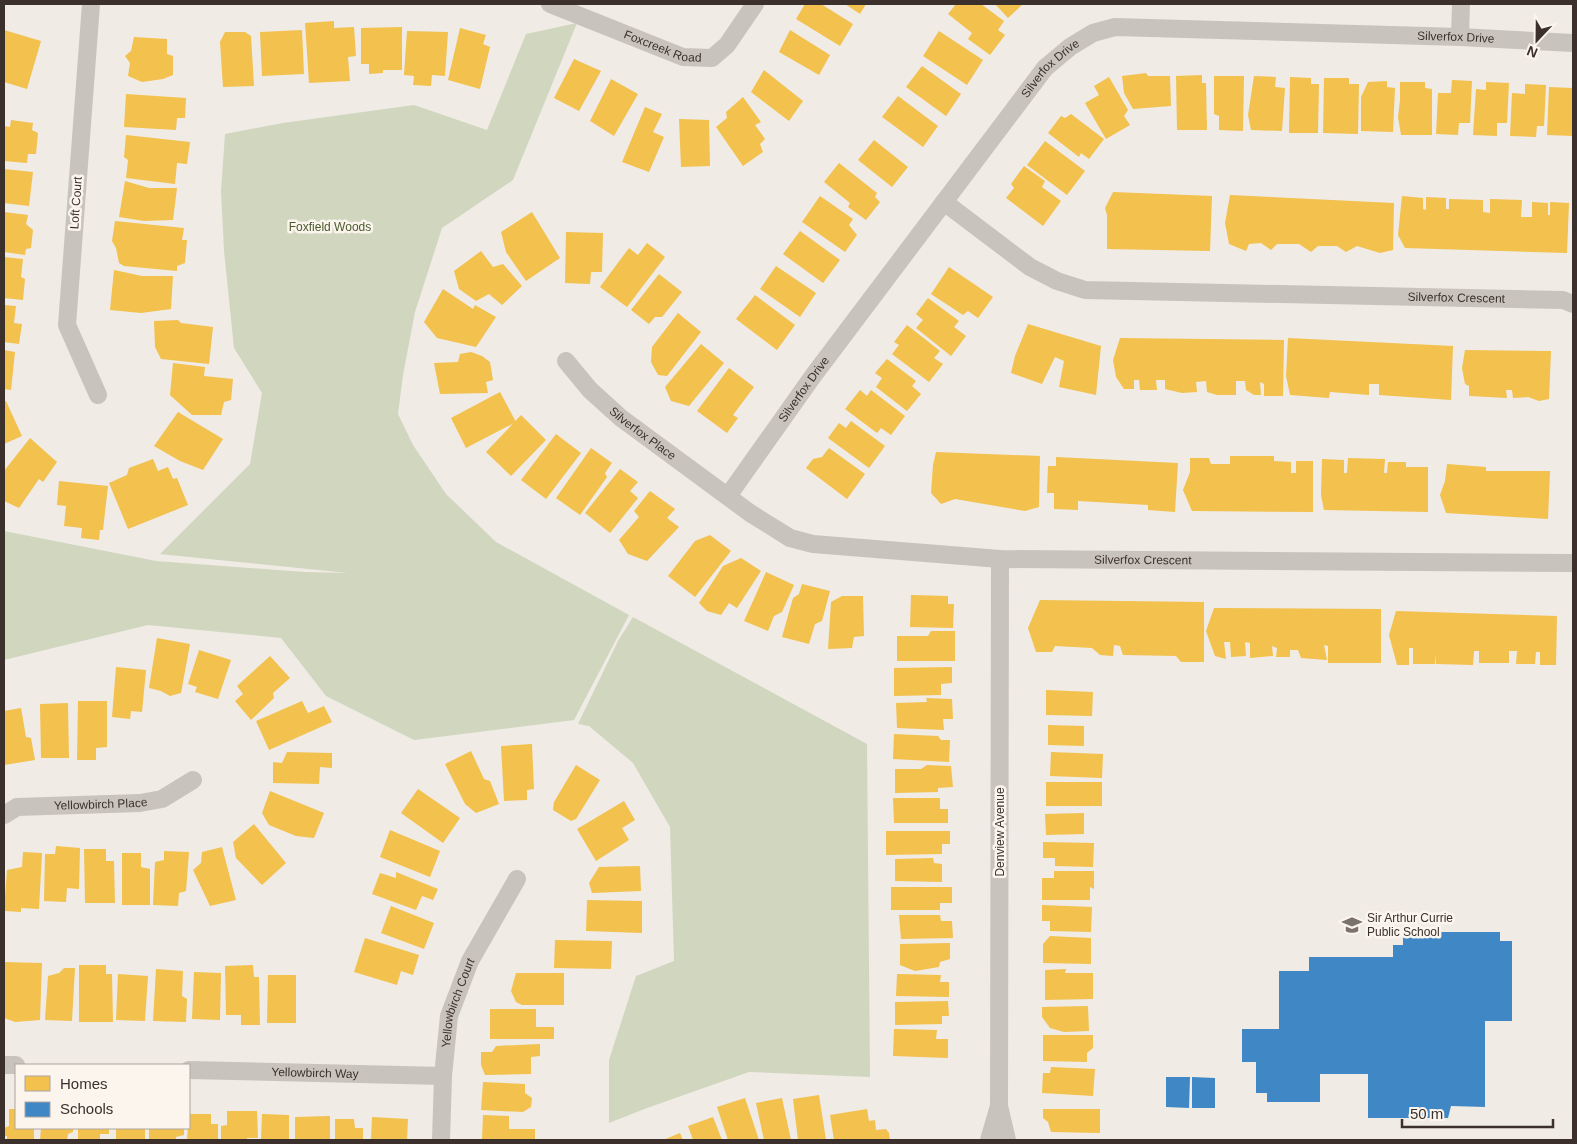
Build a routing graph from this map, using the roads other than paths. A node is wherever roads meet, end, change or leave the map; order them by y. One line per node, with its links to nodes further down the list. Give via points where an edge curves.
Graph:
1 (90, 4): 10 (street, Loft Court, via 67,325)
2 (550, 4): 3 (street, Foxcreek Road, via 682,57 712,58 732,39)
3 (755, 4)
4 (1461, 4): 5 (street)
5 (1460, 37): 6 (street, Silverfox Drive); 7 (street, Silverfox Drive, via 1115,27 1093,33 1045,68)
6 (1573, 43)
7 (944, 202): 8 (street, Silverfox Crescent, via 1030,267 1085,290 1564,300); 11 (street, Silverfox Drive, via 813,376)
8 (1573, 304)
9 (566, 361): 11 (street, Silverfox Place, via 590,390 621,418)
10 (98, 395)
11 (728, 496): 12 (street, Silverfox Crescent, via 790,538 813,544)
12 (1000, 559): 13 (street, Silverfox Crescent); 19 (street, Denview Avenue)
13 (1573, 563)
14 (193, 780): 15 (street, Yellowbirch Place, via 162,799 140,803 17,807)
15 (4, 815)
16 (517, 878): 18 (street, Yellowbirch Court, via 470,962 452,1007)
17 (190, 1070): 18 (street, Yellowbirch Way)
18 (442, 1076): 20 (street, Yellowbirch Court)
19 (999, 1106): 21 (street, Denview Avenue); 22 (street, Denview Avenue)
20 (441, 1140)
21 (989, 1140)
22 (1008, 1140)

